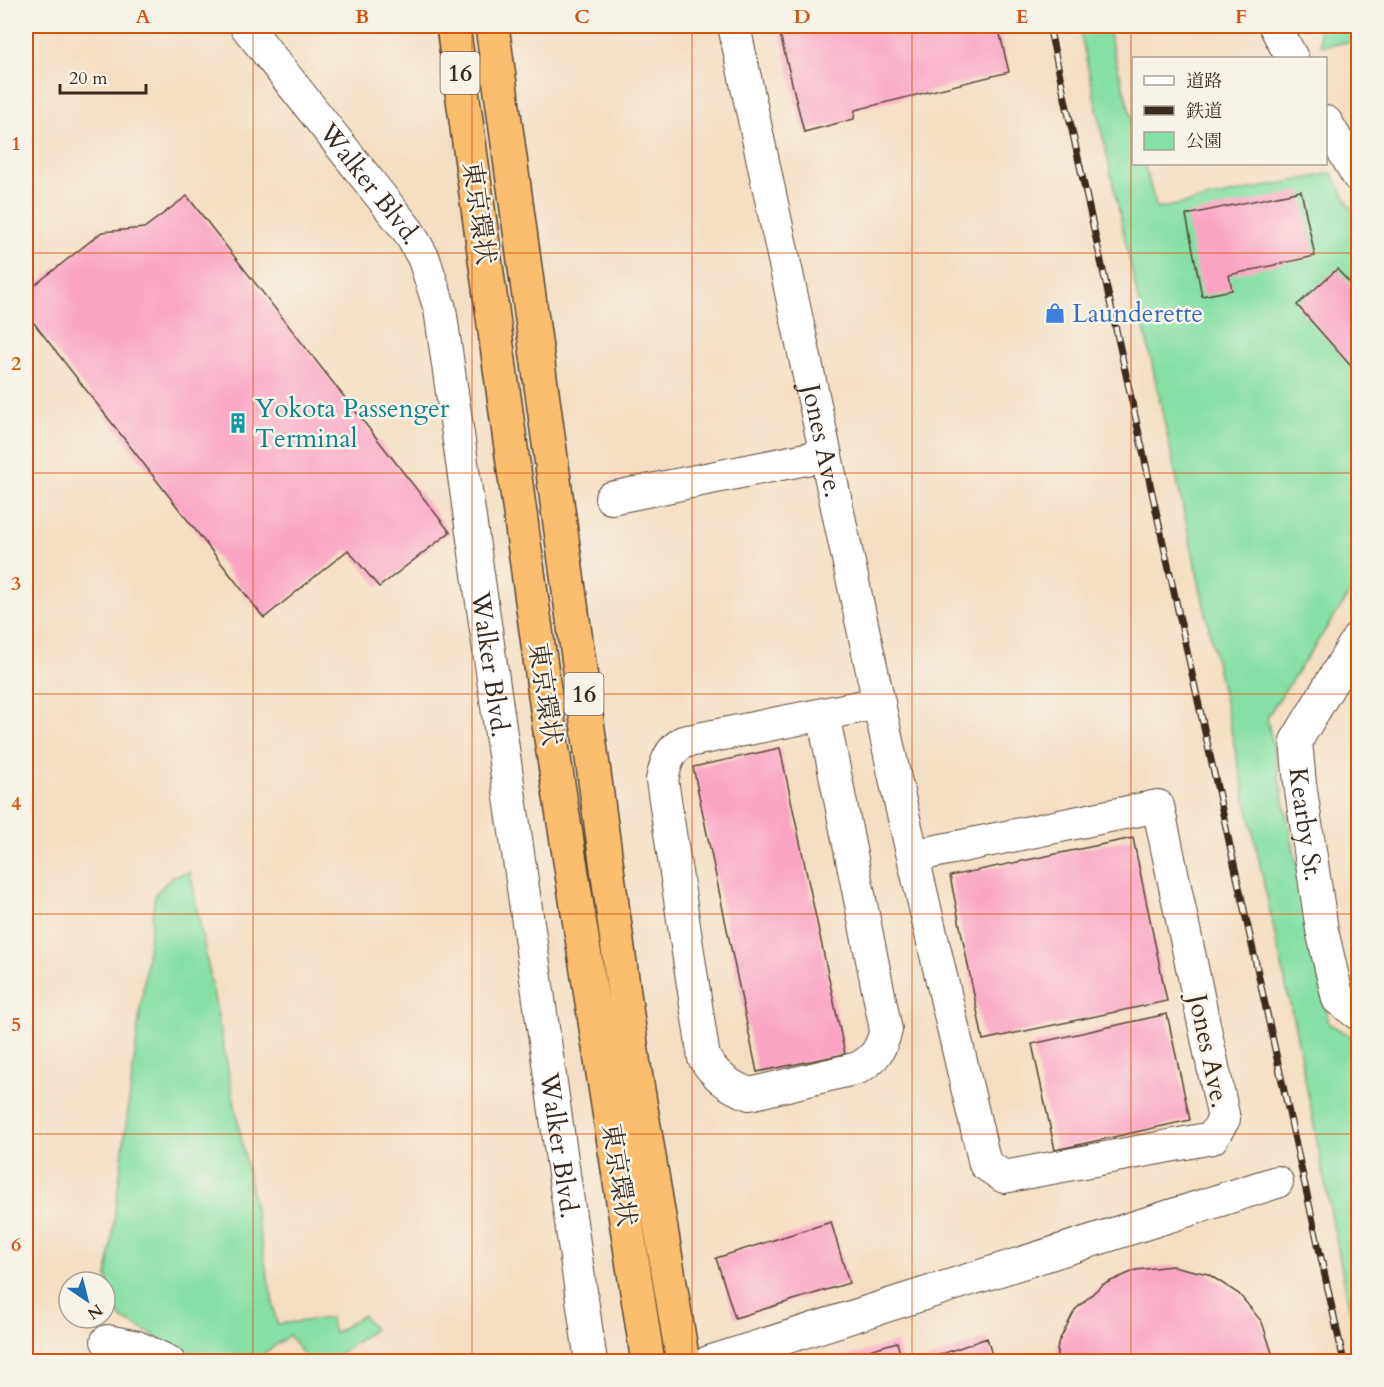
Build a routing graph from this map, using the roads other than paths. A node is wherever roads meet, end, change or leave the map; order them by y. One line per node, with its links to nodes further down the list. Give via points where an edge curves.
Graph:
1 (246, 26): 19 (street, Walker Blvd., via 409,232 424,259 440,309)
2 (453, 26): 20 (highway, 東京環状 / 16, via 551,740)
3 (492, 26): 21 (highway, 東京環状 / 16, via 634,1066)
4 (734, 26): 9 (street, Jones Ave.)
5 (1275, 26): 6 (street)
6 (1291, 57)
7 (1327, 124): 8 (street)
8 (1359, 176)
9 (826, 455): 10 (street); 12 (street, Jones Ave.)
10 (611, 498)
11 (1359, 638): 15 (street, Kearby St., via 1296,741 1322,930 1338,999)
12 (879, 703): 13 (street); 14 (street, Jones Ave.)
13 (823, 714): 13 (street, via 683,741 672,749 662,780 704,1058 724,1082 750,1094 858,1068 871,1061 882,1046 886,1030)
14 (913, 856): 14 (street, Jones Ave., via 985,1164 1004,1177 1212,1138 1224,1119 1158,806)
15 (1359, 1014)
16 (1277, 1182): 22 (street)
17 (107, 1341): 18 (street, via 137,1347)
18 (169, 1362)
19 (591, 1362)
20 (648, 1362)
21 (683, 1362)
22 (709, 1362)

